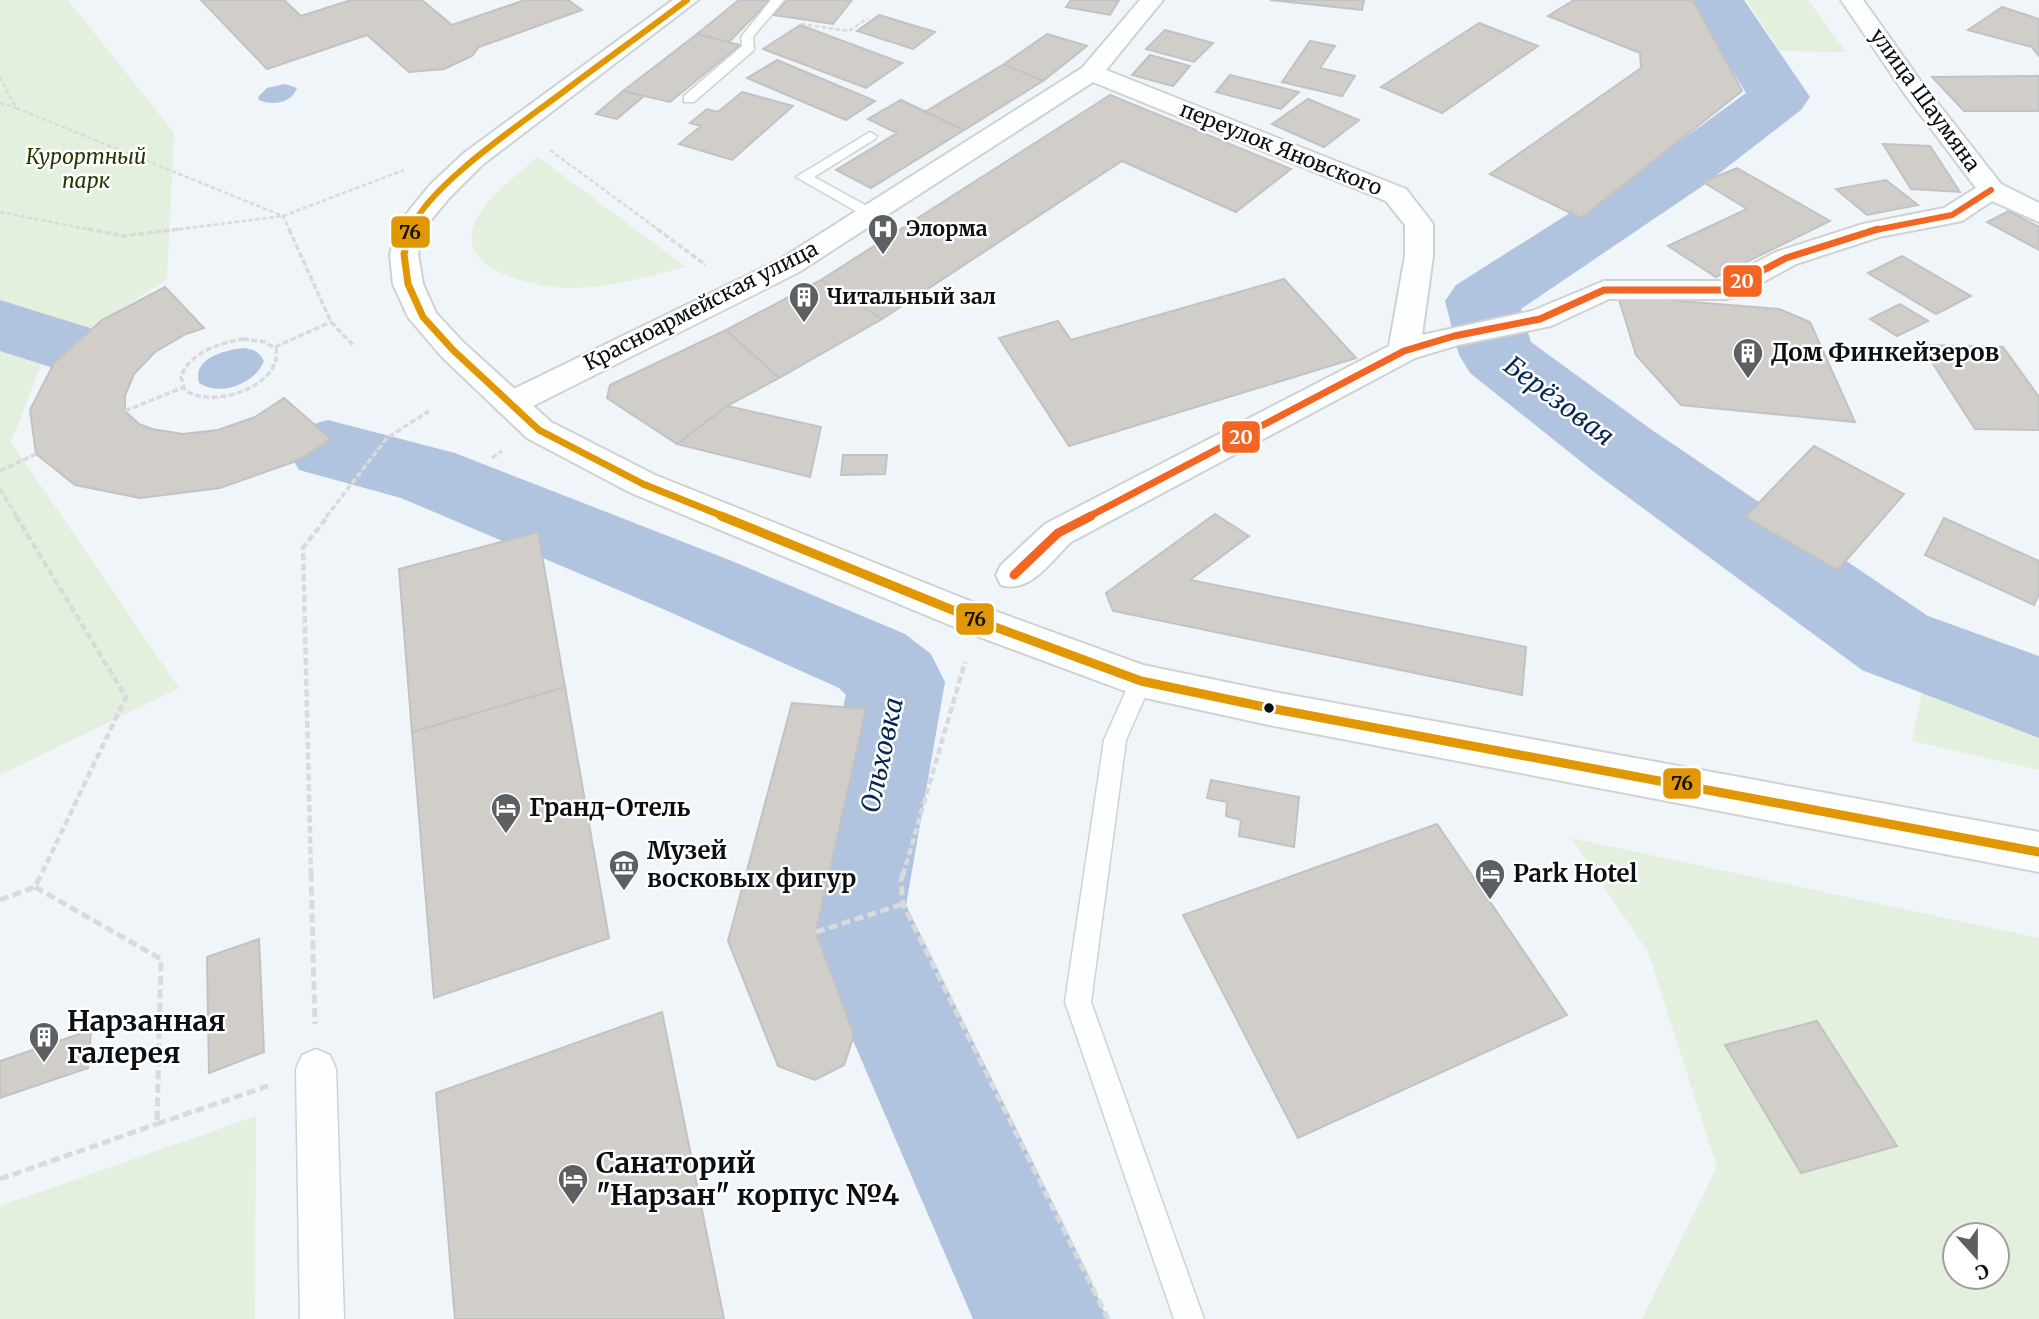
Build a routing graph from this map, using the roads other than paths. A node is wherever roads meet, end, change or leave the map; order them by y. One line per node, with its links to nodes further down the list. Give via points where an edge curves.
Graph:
1 (687, 0): 12 (street, via 473,159 413,223 404,254 408,284 422,317)
2 (778, 0): 6 (lane, via 747,37 749,47)
3 (1152, 0): 5 (street, Красноармейская улица)
4 (1852, 0): 8 (street, улица Шаумяна)
5 (1091, 73): 9 (street, Красноармейская улица); 11 (street, переулок Яновского, via 1396,195 1419,224 1419,256)
6 (690, 99)
7 (870, 136): 9 (lane, via 803,177)
8 (1991, 190): 10 (street, улица Шаумяна); 11 (street, via 1952,215 1873,230 1798,254 1726,290 1604,290 1540,319 1454,335)
9 (871, 214): 12 (street, Красноармейская улица, via 789,266)
10 (2039, 214)
11 (1404, 351): 13 (street, via 1058,534)
12 (510, 404): 14 (street, via 539,430 643,484 987,624)
13 (1014, 575)
14 (1141, 681): 15 (street); 18 (lane, via 1115,740 1078,1002)
15 (2039, 852)
16 (316, 1069): 17 (street)
17 (322, 1319)
18 (1189, 1319)

